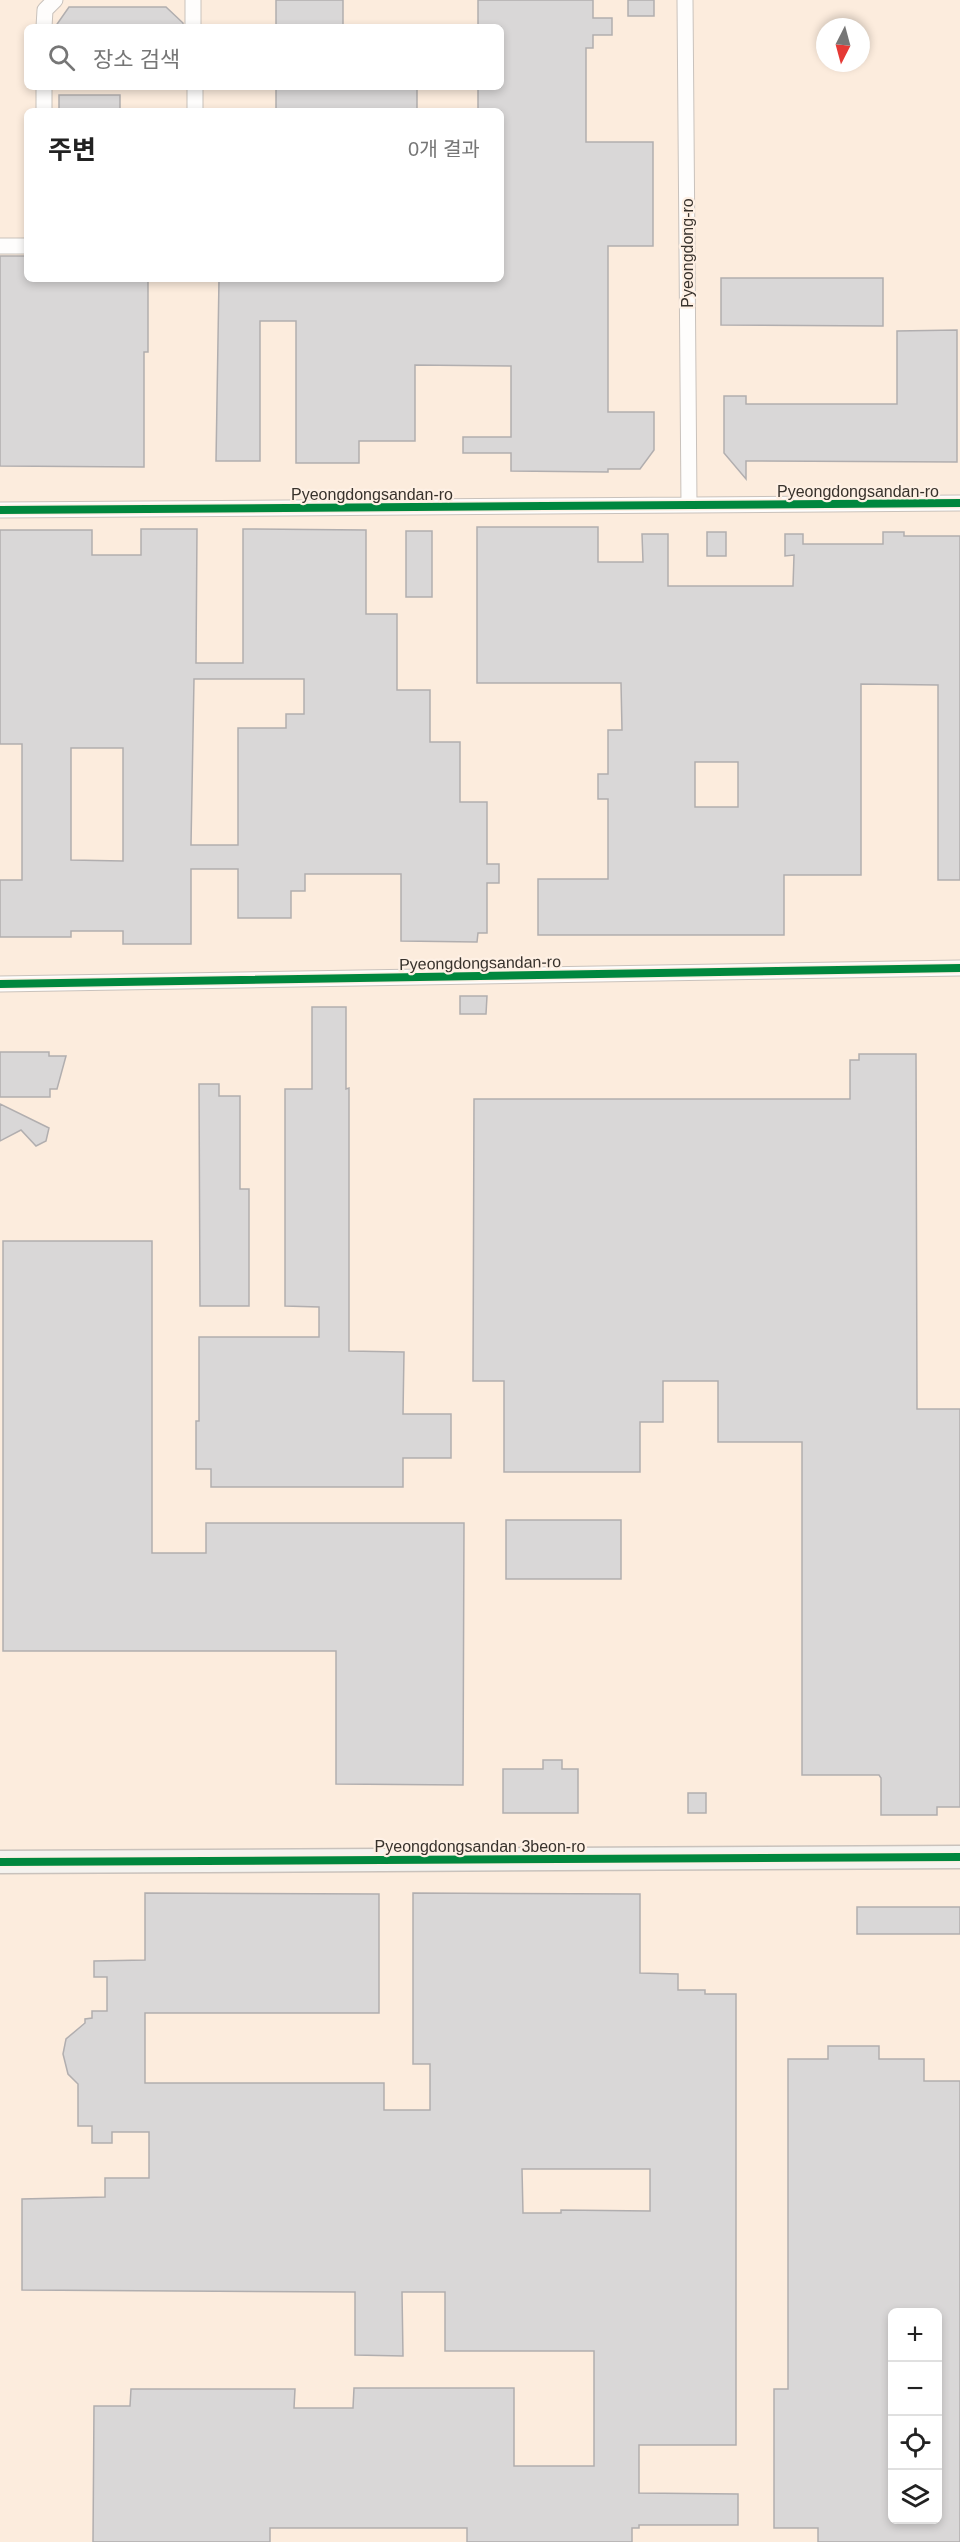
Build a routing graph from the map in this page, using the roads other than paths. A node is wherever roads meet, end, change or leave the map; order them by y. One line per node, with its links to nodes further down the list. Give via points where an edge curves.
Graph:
1 (55, 0): 4 (street, via 45,10)
2 (193, 0): 5 (street)
3 (685, 0): 13 (street, Pyeongdong-ro)
4 (44, 24)
5 (193, 24)
6 (44, 90): 8 (street)
7 (195, 90): 9 (street)
8 (44, 108)
9 (195, 108)
10 (0, 246): 11 (street)
11 (24, 246)
12 (960, 503): 13 (street, Pyeongdongsandan-ro)
13 (689, 505): 14 (street, Pyeongdongsandan-ro)
14 (0, 510)
15 (960, 968): 16 (street, Pyeongdongsandan-ro)
16 (0, 984)
17 (960, 1857): 18 (street, Pyeongdongsandan 3beon-ro)
18 (0, 1862)

